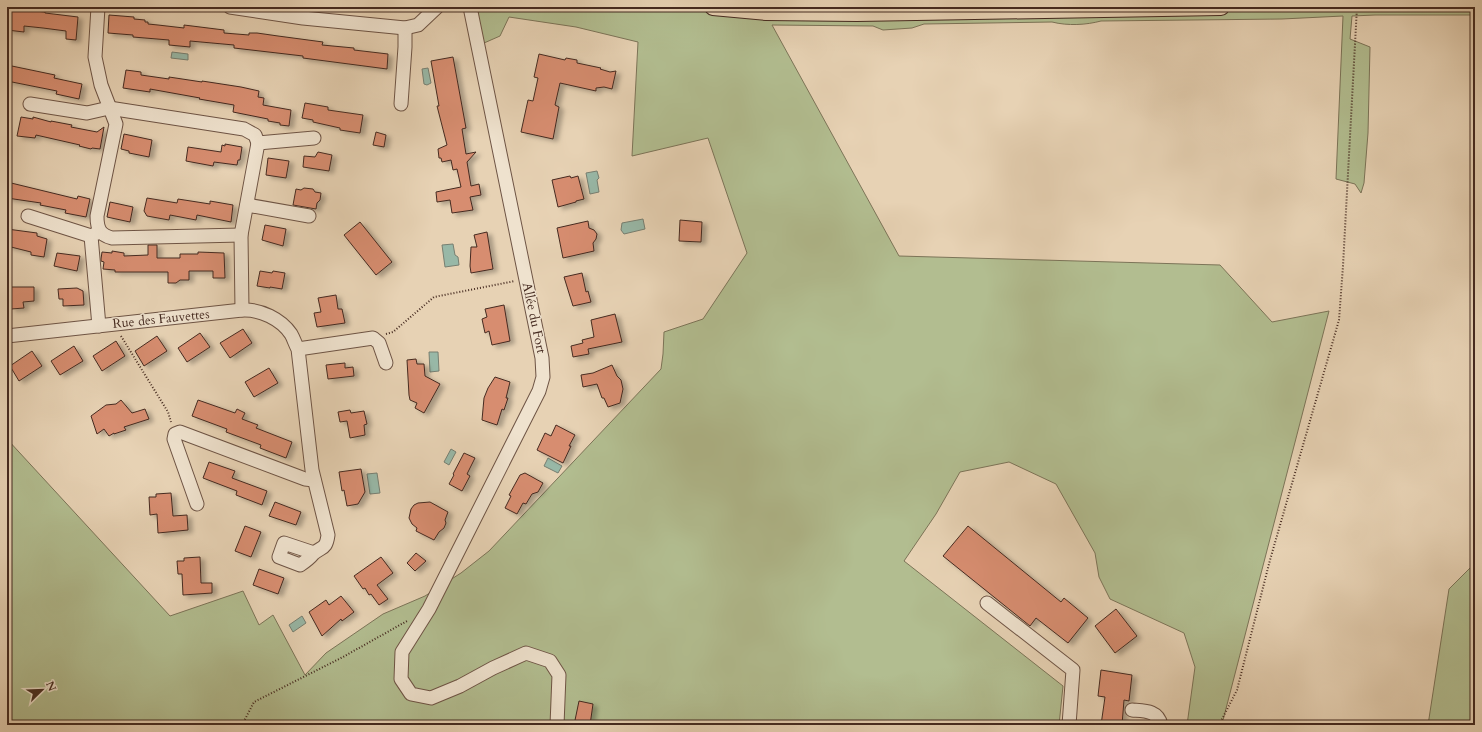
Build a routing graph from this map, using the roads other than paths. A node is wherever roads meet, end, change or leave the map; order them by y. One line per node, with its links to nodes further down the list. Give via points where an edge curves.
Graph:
1 (98, 7): 10 (street, via 95,57)
2 (230, 7): 7 (street, via 303,18)
3 (437, 7): 7 (street, via 418,26)
4 (470, 7): 28 (street, Allée du Fort, via 542,358 543,377 539,391 429,608 402,652 401,679 411,694 431,698 526,654 550,661 559,675)
5 (713, 7): 6 (main road, via 766,12 857,13)
6 (1221, 7)
7 (405, 28): 9 (street)
8 (30, 104): 10 (street, via 87,112)
9 (400, 104)
10 (109, 108): 12 (street, via 244,130 255,135); 16 (street, via 116,124)
11 (314, 138): 12 (street)
12 (258, 143): 13 (street)
13 (247, 205): 15 (street); 17 (street)
14 (28, 216): 16 (street)
15 (309, 216)
16 (95, 234): 17 (street, via 112,238); 19 (street)
17 (241, 235): 18 (street)
18 (242, 310): 19 (street, Rue des Fauvettes); 21 (street, Rue des Fauvettes, via 263,313 278,321 291,334)
19 (99, 326): 20 (street, Rue des Fauvettes)
20 (7, 336)
21 (298, 349): 22 (street, via 374,338 379,343); 23 (street, Rue des Fauvettes)
22 (386, 363)
23 (314, 480): 24 (street, via 305,479 180,432 175,434 174,439); 25 (street, Rue des Fauvettes, via 328,534 327,543)
24 (197, 504)
25 (314, 553)
26 (987, 603): 29 (street, via 1073,670)
27 (1132, 710): 30 (street, via 1151,712 1157,716)
28 (557, 725)
29 (1069, 725)
30 (1161, 725)

